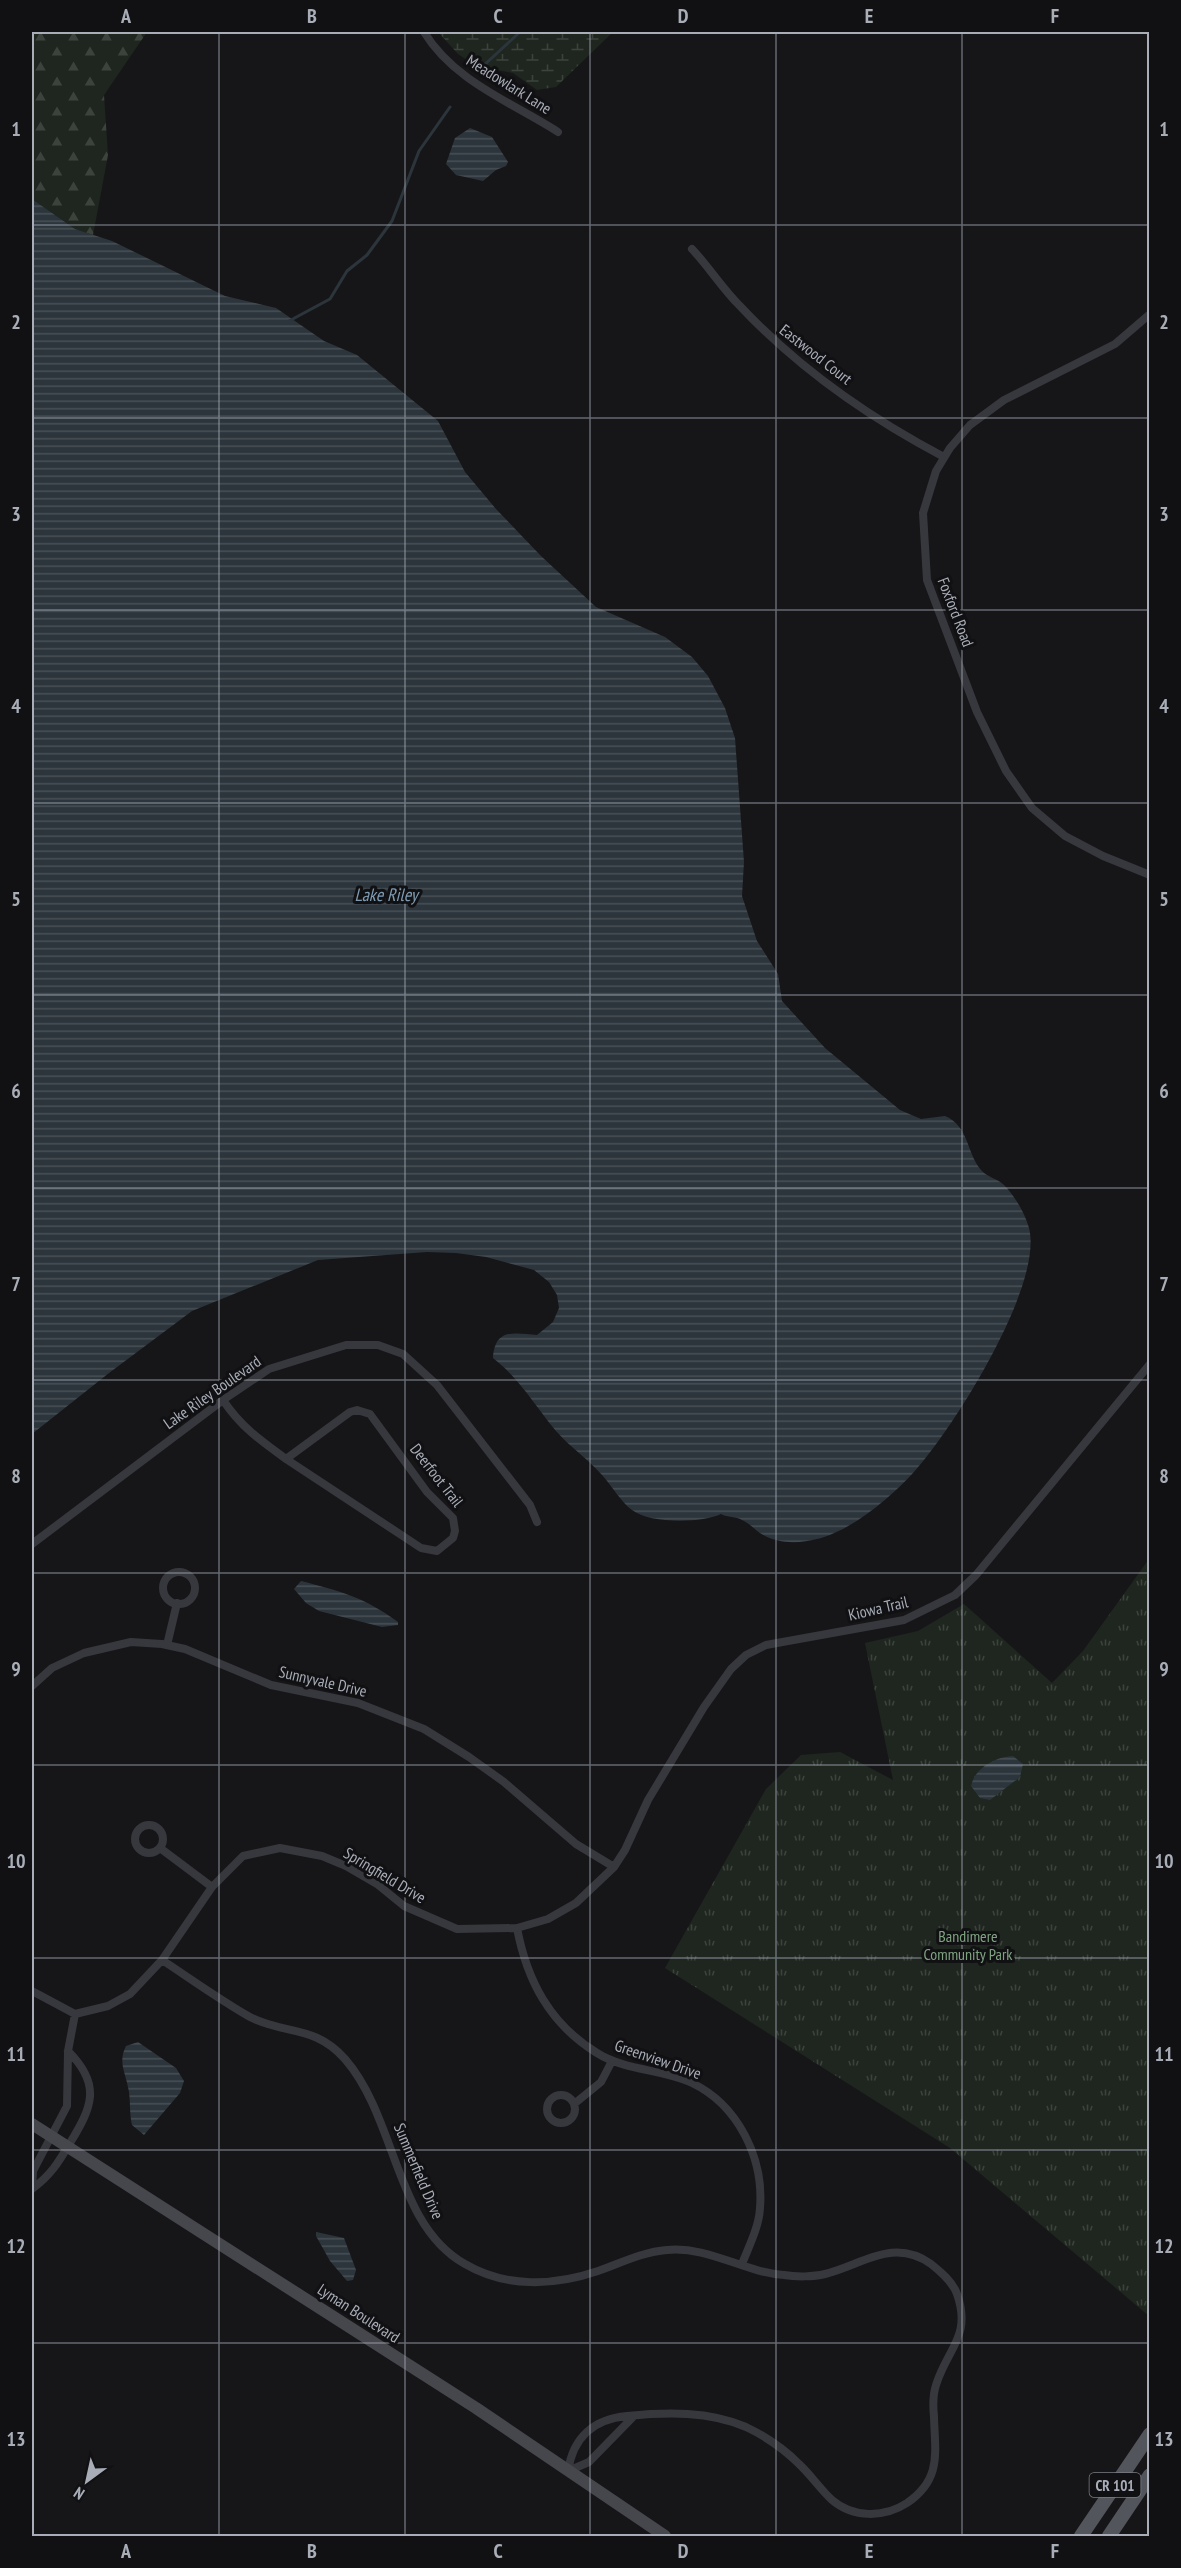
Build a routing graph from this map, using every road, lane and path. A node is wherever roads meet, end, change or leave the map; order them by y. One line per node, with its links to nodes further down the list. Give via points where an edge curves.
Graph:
1 (424, 32): 2 (street, Meadowlark Lane, via 436,51 458,72)
2 (558, 132)
3 (692, 249): 5 (street, Eastwood Court, via 736,303 806,368 902,434)
4 (1149, 314): 5 (street, Foxford Road, via 1115,344 1004,400 970,424)
5 (944, 457): 6 (street, Foxford Road, via 923,513 927,580 977,712 1006,771 1032,808 1065,837)
6 (1149, 875)
7 (1149, 1364): 15 (street, Kiowa Trail, via 976,1575 954,1595 904,1620 766,1645 746,1655 704,1707)
8 (223, 1400): 9 (street, Deerfoot Trail, via 247,1430); 10 (street, Lake Riley Boulevard, via 269,1369 346,1345 378,1345 403,1354 437,1385 530,1505); 11 (street, Lake Riley Boulevard)
9 (286, 1459): 9 (street, Deerfoot Trail, via 421,1548 437,1551 453,1538 453,1518 427,1492 370,1414 350,1412)
10 (537, 1522)
11 (32, 1544)
12 (177, 1603): 13 (street)
13 (167, 1645): 14 (street, Sunnyvale Drive, via 131,1642 84,1653 52,1668); 17 (street, Sunnyvale Drive, via 271,1685 358,1703 424,1729 504,1782 576,1844)
14 (32, 1686)
15 (670, 1765): 17 (street, Springfield Drive)
16 (160, 1848): 18 (street)
17 (614, 1867): 19 (street, Springfield Drive, via 576,1903 548,1919)
18 (212, 1887): 19 (street, Springfield Drive, via 243,1856 280,1848 322,1856 346,1866 378,1884 404,1906 457,1929); 20 (street, Springfield Drive)
19 (517, 1928): 24 (street, Greenview Drive, via 530,1977 542,2002 577,2039)
20 (162, 1960): 22 (street, Springfield Drive, via 130,1994 108,2006); 30 (street, Summerfield Drive, via 255,2020 315,2036 332,2046 348,2062 382,2123 422,2224 443,2251 468,2266 524,2283 561,2282 640,2254 669,2249 698,2250)
21 (32, 1991): 22 (street)
22 (75, 2014): 23 (street)
23 (69, 2051): 27 (street, via 68,2106); 28 (street, via 84,2067 90,2091 89,2113)
24 (612, 2061): 25 (street, via 601,2082); 30 (street, Greenview Drive, via 693,2083 716,2098 734,2117 759,2171 760,2208)
25 (574, 2104)
26 (32, 2124): 27 (street, Lyman Boulevard)
27 (52, 2137): 28 (street, Lyman Boulevard); 29 (street, via 33,2171)
28 (68, 2146): 29 (street, via 47,2179); 33 (street, Lyman Boulevard)
29 (32, 2189)
30 (742, 2264): 31 (street, Summerfield Drive, via 778,2275 824,2274 891,2252 922,2258 939,2270 956,2289 963,2316 959,2340 936,2385 934,2472 912,2500 894,2511 870,2514 844,2509 774,2442 739,2424 722,2417)
31 (634, 2415): 33 (street, via 589,2462); 33 (street, Summerfield Drive, via 606,2418 596,2424 571,2451)
32 (1149, 2434): 36 (main road, CR 101)
33 (568, 2471): 35 (street, Lyman Boulevard)
34 (1149, 2475): 37 (main road, CR 101)
35 (665, 2536)
36 (1081, 2536)
37 (1109, 2536)

